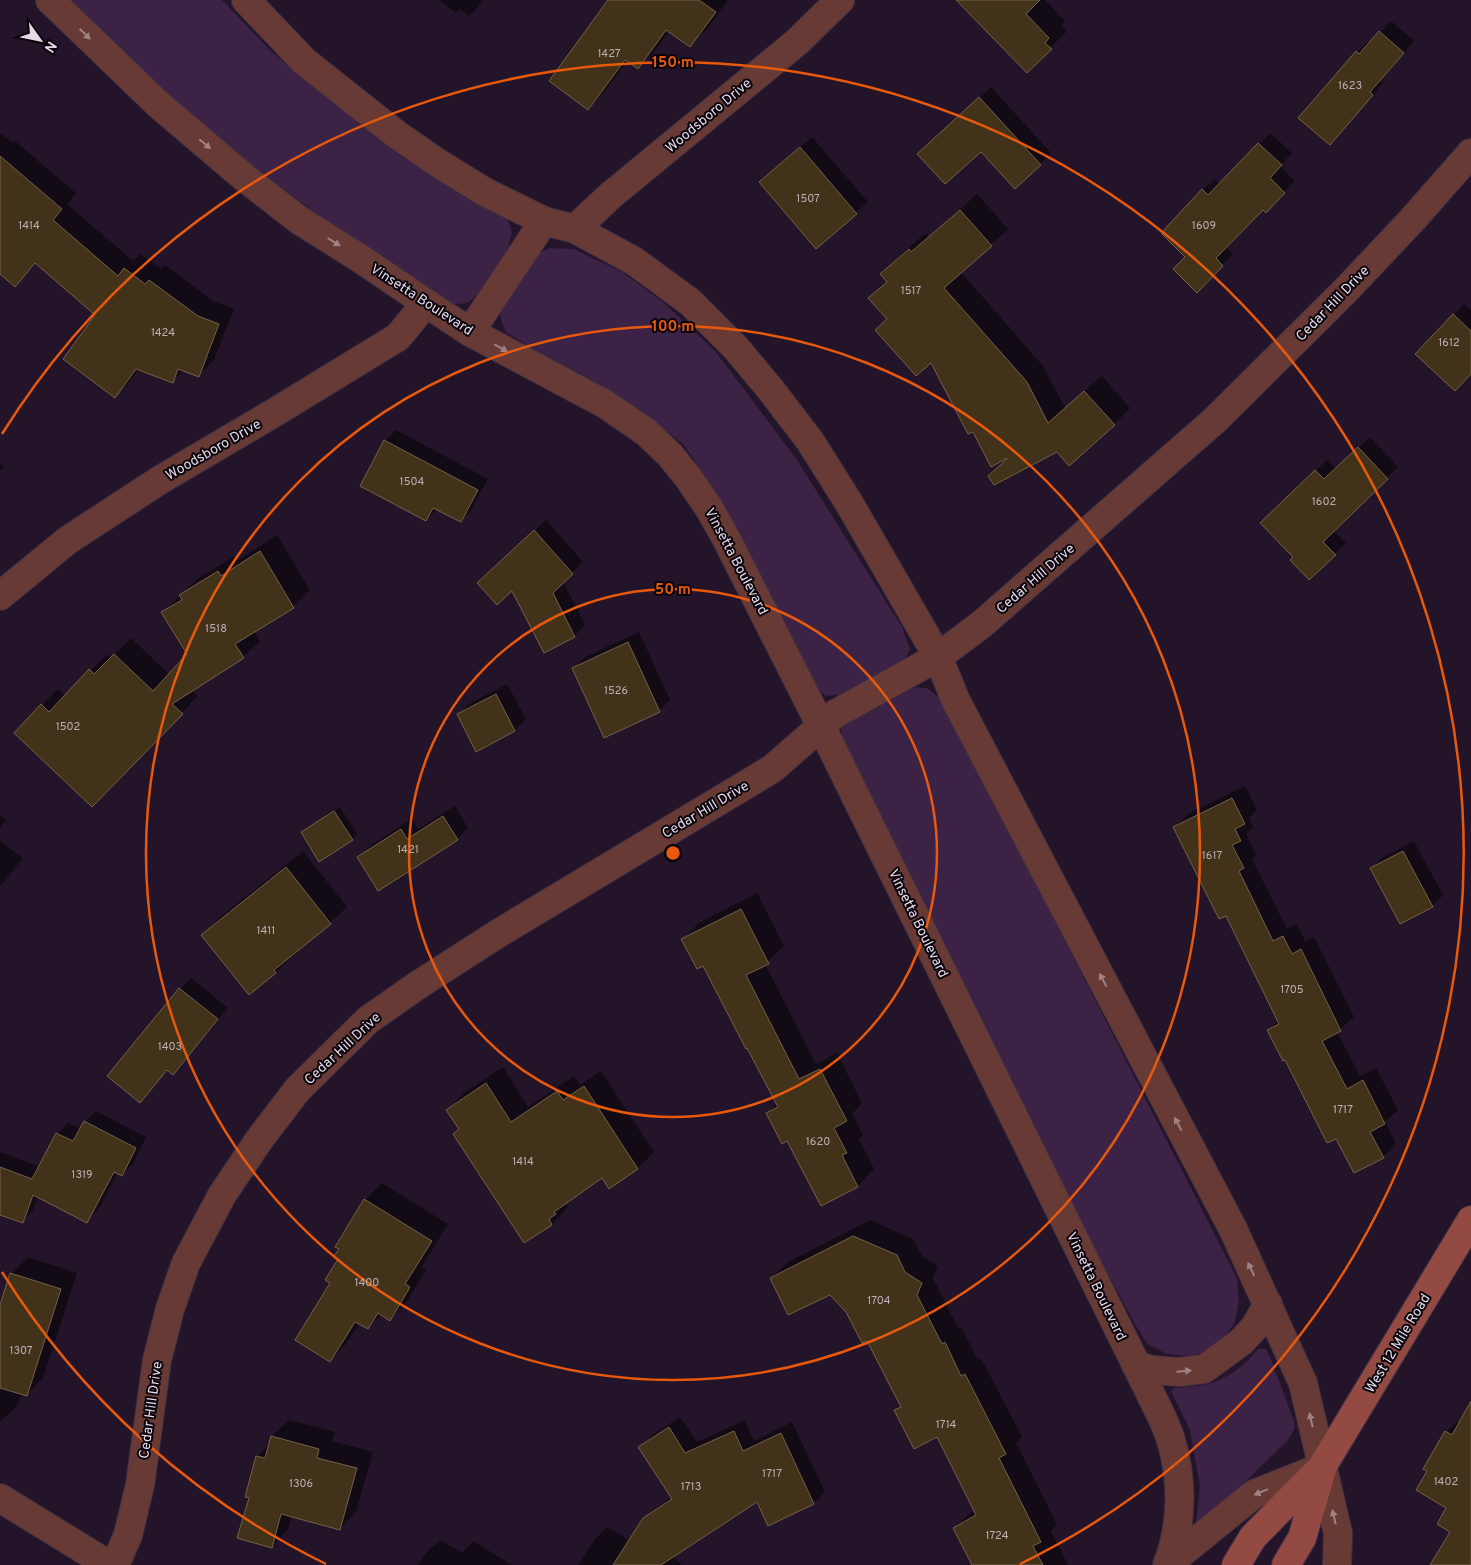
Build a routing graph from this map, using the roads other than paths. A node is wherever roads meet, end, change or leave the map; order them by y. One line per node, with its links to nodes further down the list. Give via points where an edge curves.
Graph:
1 (50, 0): 7 (street, Vinsetta Boulevard, one-way to 7, via 158,104 245,178 300,220)
2 (246, 0): 5 (street, via 304,61 396,134 485,192)
3 (840, 0): 6 (street, Woodsboro Drive, via 796,42 610,196)
4 (1471, 153): 10 (street, Cedar Hill Drive, via 1346,290 1216,420 982,624)
5 (544, 221): 6 (street); 8 (street)
6 (575, 229): 10 (street, via 634,261 690,302 736,348 810,441)
7 (426, 303): 8 (street, Vinsetta Boulevard); 9 (street, Woodsboro Drive, via 398,337 160,480 68,540)
8 (470, 332): 11 (street, Vinsetta Boulevard, one-way to 11, via 605,404 646,432 670,455 710,508 728,540)
9 (0, 596)
10 (938, 657): 11 (street, Cedar Hill Drive, via 835,714); 13 (street, one-way to 10, via 1233,1229 956,700)
11 (821, 726): 14 (street, Vinsetta Boulevard); 19 (street, Cedar Hill Drive, via 772,769 418,985 368,1020 298,1088 258,1140 222,1196 186,1263 157,1360 140,1485 128,1535)
12 (1471, 1220): 15 (main road, West 12 Mile Road)
13 (1268, 1304): 14 (street, one-way to 13, via 1180,1372 1204,1369 1241,1342 1255,1327); 15 (street, one-way to 13, via 1303,1382)
14 (1136, 1365): 17 (street, Vinsetta Boulevard, via 1170,1436 1178,1469 1178,1521)
15 (1322, 1467): 17 (street, Vinsetta Boulevard, one-way to 17, via 1254,1494); 20 (main road, West 12 Mile Road, via 1253,1537); 21 (main road, West 12 Mile Road, via 1302,1538); 22 (street, one-way to 15, via 1338,1533)
16 (0, 1498): 18 (street)
17 (1167, 1564)
18 (108, 1565)
19 (115, 1565)
20 (1236, 1565)
21 (1286, 1565)
22 (1337, 1565)

